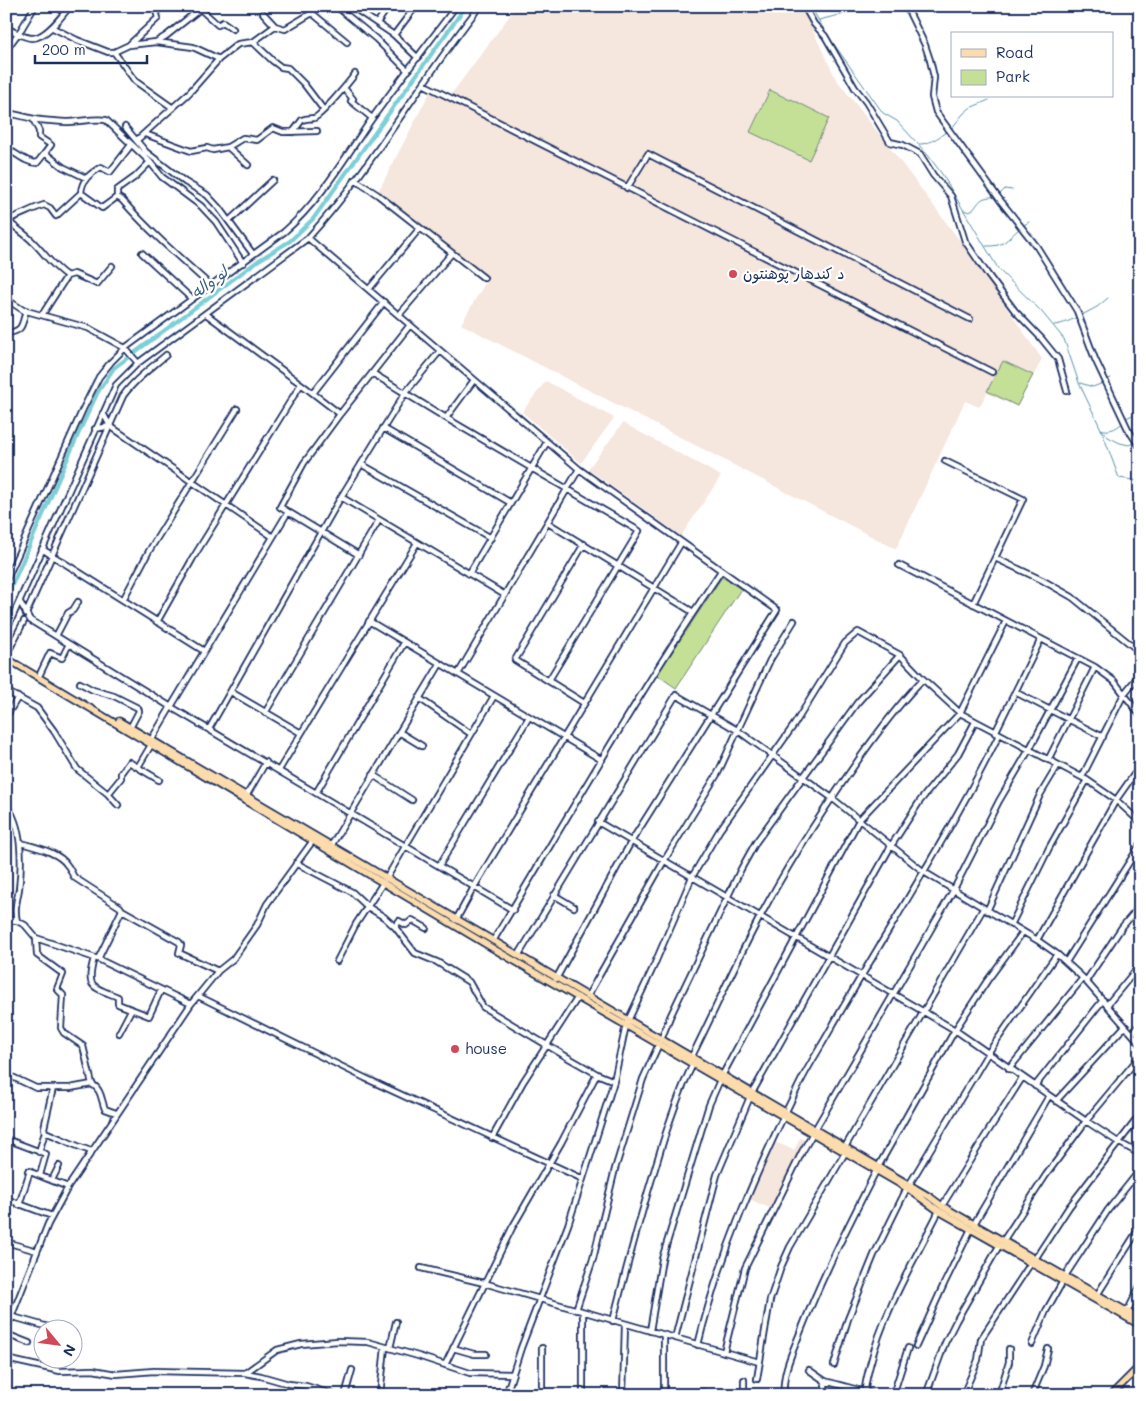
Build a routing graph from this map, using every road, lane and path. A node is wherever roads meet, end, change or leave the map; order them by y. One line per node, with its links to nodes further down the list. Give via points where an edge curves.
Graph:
1 (35, 6): 23 (street)
2 (70, 6): 20 (street)
3 (157, 6): 28 (street, via 158,18)
4 (317, 6): 17 (street)
5 (336, 6): 33 (street)
6 (351, 6): 15 (street)
7 (365, 6): 15 (street)
8 (389, 6): 18 (street)
9 (416, 6): 24 (street)
10 (456, 6): 31 (street)
11 (480, 6): 35 (street)
12 (804, 6): 90 (street, via 890,142 903,144 920,154 951,196 965,241 1015,311 1058,359)
13 (906, 6): 101 (street, via 930,60 936,112 1037,247 1077,311 1103,376)
14 (198, 7): 22 (street, via 218,25 223,22); 25 (street)
15 (360, 12): 18 (street)
16 (263, 13): 19 (street)
17 (312, 13): 19 (street, via 285,29); 27 (street)
18 (377, 23): 24 (street)
19 (275, 26): 26 (street)
20 (53, 28): 23 (street, via 32,39); 30 (street)
21 (6, 29): 23 (street); 29 (street, via 20,31)
22 (233, 29)
23 (18, 33)
24 (394, 36): 31 (street)
25 (156, 42): 28 (street); 32 (street, via 193,47)
26 (254, 42): 32 (street, via 238,44); 38 (street, via 273,61 288,68)
27 (347, 42)
28 (129, 45): 30 (street)
29 (6, 50)
30 (114, 52): 37 (street, via 135,81)
31 (418, 58): 33 (street)
32 (219, 59): 37 (street)
33 (408, 71): 40 (street)
34 (355, 74): 36 (street)
35 (423, 84): 55 (street); 56 (street)
36 (344, 88): 38 (street); 40 (street, via 353,98 351,102)
37 (172, 108): 45 (street)
38 (323, 109): 44 (street, via 314,118 302,120)
39 (6, 113): 41 (street)
40 (372, 118): 65 (street, via 300,219)
41 (33, 119): 47 (street, via 106,120); 50 (street, via 39,137 50,145)
42 (125, 128): 46 (street)
43 (317, 131): 44 (street)
44 (293, 132): 48 (street, via 272,128 257,140 244,138)
45 (145, 134): 46 (street); 48 (street, via 191,151)
46 (137, 140): 60 (street, via 146,152 207,195)
47 (131, 145): 51 (street); 53 (street, via 111,172 101,167)
48 (228, 147): 52 (street)
49 (6, 148): 50 (street, via 32,163 37,163)
50 (45, 153): 53 (street, via 63,167)
51 (150, 162): 58 (street, via 117,190); 66 (street, via 162,177 201,206 216,222)
52 (248, 165)
53 (86, 178): 57 (street)
54 (273, 180): 60 (street)
55 (355, 180): 61 (street); 62 (street)
56 (627, 188): 79 (street, via 648,154); 86 (street)
57 (81, 193): 58 (street, via 102,208); 59 (street, via 56,216 44,205)
58 (117, 197): 70 (street)
59 (7, 220): 68 (street)
60 (229, 221): 65 (street)
61 (420, 228): 64 (street); 71 (street)
62 (308, 238): 71 (street); 76 (street)
63 (142, 253): 73 (street)
64 (452, 253): 69 (street); 78 (street)
65 (253, 254): 66 (street)
66 (242, 263): 70 (street)
67 (112, 266): 68 (street, via 97,284 74,274)
68 (67, 276): 77 (street)
69 (484, 278)
70 (210, 286): 73 (street)
71 (369, 290): 74 (street)
72 (6, 299): 75 (street)
73 (192, 300): 82 (street)
74 (384, 302): 78 (street); 91 (street)
75 (26, 310): 77 (street); 81 (street, via 18,331)
76 (206, 314): 85 (street); 89 (street)
77 (42, 315): 82 (street, via 88,328)
78 (399, 316): 80 (street)
79 (970, 319)
80 (410, 326): 83 (street); 87 (street)
81 (6, 333)
82 (127, 349): 85 (street); 128 (street, via 99,377)
83 (440, 351): 88 (street); 92 (street)
84 (166, 356): 97 (street, via 128,388)
85 (136, 361): 94 (street, via 116,385)
86 (992, 372)
87 (372, 373): 92 (street); 95 (street)
88 (474, 380): 96 (street); 100 (street)
89 (301, 384): 91 (street); 110 (street)
90 (1068, 391)
91 (313, 393): 95 (street)
92 (405, 393): 96 (street); 98 (street)
93 (237, 409): 106 (street)
94 (103, 413): 97 (street); 99 (street)
95 (340, 414): 111 (street, via 304,462 280,507)
96 (446, 418): 104 (street)
97 (110, 426): 99 (street); 106 (street); 122 (street)
98 (383, 428): 103 (street); 109 (street)
99 (95, 429): 120 (street)
100 (547, 442): 104 (street); 105 (street)
101 (1140, 448)
102 (945, 461): 123 (street, via 1023,498)
103 (361, 464): 108 (street); 116 (street)
104 (532, 468): 107 (street); 109 (street)
105 (579, 469): 107 (street); 118 (street)
106 (191, 482): 110 (street); 131 (street)
107 (568, 489): 113 (street); 125 (street, via 639,531)
108 (341, 497): 112 (street); 114 (street)
109 (511, 502): 116 (street)
110 (226, 506): 115 (street); 142 (street)
111 (288, 512): 114 (street); 115 (street)
112 (379, 520): 117 (street); 121 (street)
113 (548, 523): 119 (street); 130 (street)
114 (321, 533): 121 (street); 165 (street)
115 (273, 537): 150 (street)
116 (490, 538): 127 (street)
117 (417, 543): 127 (street); 140 (street)
118 (681, 543): 126 (street); 129 (street)
119 (584, 544): 125 (street); 162 (street, via 515,660)
120 (42, 549): 122 (street); 132 (street)
121 (358, 554): 174 (street)
122 (52, 556): 131 (street); 136 (street)
123 (995, 558): 134 (street); 151 (street, via 1072,597)
124 (899, 565): 134 (street)
125 (619, 566): 129 (street); 162 (street)
126 (721, 571): 135 (street); 177 (street, via 777,610)
127 (469, 574): 130 (street)
128 (6, 581)
129 (654, 587): 135 (street); 171 (street)
130 (505, 595): 159 (street)
131 (123, 600): 142 (street)
132 (20, 602): 136 (street); 143 (street)
133 (78, 602): 145 (street)
134 (973, 604): 141 (street)
135 (693, 612): 195 (street)
136 (26, 614): 138 (street)
137 (24, 620): 138 (street); 143 (street); 149 (street)
138 (30, 620): 145 (street)
139 (794, 620): 184 (street, via 770,660)
140 (369, 621): 147 (street); 186 (street)
141 (1006, 621): 146 (street); 175 (street)
142 (157, 622): 150 (street)
143 (10, 623): 144 (street)
144 (6, 631)
145 (56, 636): 148 (street)
146 (1042, 639): 155 (street); 166 (street)
147 (404, 643): 156 (street); 206 (street)
148 (69, 644): 158 (street, via 62,658 50,653); 172 (street)
149 (10, 648)
150 (204, 651): 172 (street)
151 (1140, 652)
152 (6, 654): 158 (main road)
153 (900, 655): 161 (street); 194 (street, via 858,632 845,643); 203 (street, via 857,702)
154 (6, 658): 191 (main road)
155 (1078, 658): 157 (street); 173 (street)
156 (440, 664): 159 (street); 170 (street)
157 (1095, 667): 167 (street, via 1114,681); 180 (street)
158 (40, 674): 182 (main road)
159 (458, 674): 168 (street)
160 (1140, 674): 167 (street)
161 (923, 679): 175 (street); 209 (street, via 887,719)
162 (548, 680): 171 (street)
163 (80, 683): 182 (street, via 138,708)
164 (6, 691): 169 (street)
165 (231, 692): 174 (street); 183 (street)
166 (1015, 692): 173 (street); 188 (street)
167 (1124, 694): 176 (street); 190 (street)
168 (494, 696): 179 (street); 187 (street)
169 (18, 697): 178 (street); 207 (street, via 37,708 77,769)
170 (419, 698): 185 (street); 187 (street)
171 (584, 703): 189 (street)
172 (171, 707): 183 (street); 191 (street)
173 (1050, 710): 180 (street); 193 (street)
174 (266, 713): 186 (street)
175 (960, 713): 181 (street); 215 (street)
176 (1140, 715)
177 (712, 716): 184 (street); 216 (street, via 676,696); 219 (street)
178 (6, 717)
179 (530, 717): 189 (street); 227 (street)
180 (1068, 720): 190 (street); 196 (street)
181 (976, 722): 188 (street); 224 (street, via 958,754 920,801)
182 (130, 728): 191 (main road)
183 (209, 729): 197 (street)
184 (737, 730): 194 (street); 225 (street, via 718,772)
185 (399, 732): 192 (street); 202 (street)
186 (301, 734): 201 (street)
187 (471, 734): 221 (street)
188 (997, 734): 193 (street); 228 (street, via 970,792)
189 (564, 737): 195 (street); 231 (street)
190 (1103, 737): 204 (street)
191 (151, 743): 200 (street); 208 (main road)
192 (422, 746)
193 (1029, 750): 196 (street); 232 (street)
194 (772, 757): 203 (street); 229 (street, via 720,830)
195 (602, 760): 239 (street)
196 (1048, 760): 198 (street)
197 (266, 762): 201 (street); 208 (street)
198 (1058, 765): 204 (street); 240 (street, via 1040,795)
199 (1140, 766): 211 (street)
200 (138, 767): 205 (street); 207 (street, via 129,762)
201 (279, 770): 206 (street)
202 (373, 775): 210 (street); 214 (street)
203 (803, 778): 209 (street); 234 (street, via 756,842)
204 (1084, 778): 211 (street); 245 (street)
205 (159, 780)
206 (316, 793): 214 (street)
207 (108, 794): 213 (street)
208 (244, 798): 218 (main road); 223 (main road)
209 (832, 798): 215 (street); 241 (street)
210 (412, 800)
211 (1116, 800): 217 (street); 251 (street)
212 (6, 805): 220 (street, via 12,812)
213 (118, 805)
214 (350, 813): 221 (street); 223 (street)
215 (859, 820): 224 (street); 250 (street)
216 (598, 822): 219 (street); 233 (street)
217 (1140, 822)
218 (312, 842): 226 (street); 230 (main road)
219 (631, 842): 225 (street); 263 (street)
220 (20, 843): 238 (street, via 49,852 68,865 71,875); 243 (street, via 19,889 14,910)
221 (405, 845): 227 (street); 230 (street)
222 (1140, 845): 259 (street)
223 (331, 846): 230 (main road)
224 (891, 846): 228 (street); 256 (street)
225 (664, 861): 229 (street); 269 (street)
226 (296, 863): 235 (street, via 352,892); 261 (street, via 233,959)
227 (439, 866): 231 (street)
228 (924, 872): 232 (street); 262 (street)
229 (692, 877): 234 (street); 274 (street)
230 (384, 881): 235 (street); 244 (main road); 253 (main road)
231 (474, 887): 239 (street); 244 (street)
232 (953, 891): 240 (street); 266 (street)
233 (554, 895): 236 (street); 255 (street)
234 (727, 898): 241 (street); 280 (street)
235 (368, 906): 246 (street); 258 (street)
236 (574, 906)
237 (1140, 906): 264 (street)
238 (122, 910): 257 (street); 261 (street, via 179,942 179,953)
239 (512, 910): 252 (street)
240 (985, 910): 245 (street); 273 (street)
241 (760, 917): 250 (street); 285 (street)
242 (6, 920): 243 (street)
243 (17, 920): 249 (street, via 26,924)
244 (456, 920): 252 (main road)
245 (1011, 925): 248 (street)
246 (395, 927): 247 (street, via 398,922 406,925 412,920); 282 (street, via 415,953 438,962 469,982 483,1007)
247 (426, 928)
248 (1023, 932): 251 (street); 277 (street)
249 (36, 938): 257 (street); 292 (street, via 37,955 63,974 57,989 63,995 61,1028 83,1046)
250 (796, 938): 256 (street); 289 (street)
251 (1037, 940): 254 (street)
252 (494, 942): 253 (main road)
253 (500, 949): 255 (main road); 268 (main road)
254 (1057, 954): 259 (street); 283 (street)
255 (518, 956): 263 (main road)
256 (828, 957): 262 (street); 295 (street)
257 (96, 958): 265 (street); 272 (street, via 89,976 91,982 118,997 118,1004)
258 (337, 960)
259 (1066, 962): 264 (street)
260 (1140, 966): 270 (street)
261 (218, 971): 267 (street)
262 (861, 975): 266 (street); 299 (street)
263 (556, 979): 269 (main road)
264 (1084, 979): 270 (street); 286 (street)
265 (161, 990): 271 (street); 272 (street, via 150,1015)
266 (893, 994): 273 (street); 302 (street)
267 (198, 996): 271 (street); 304 (street)
268 (578, 997): 274 (main road); 282 (street)
269 (587, 997): 274 (main road)
270 (1105, 1002): 276 (street); 293 (street)
271 (191, 1004): 298 (street)
272 (131, 1010): 278 (street)
273 (923, 1013): 277 (street); 307 (street)
274 (627, 1023): 280 (main road); 291 (street)
275 (1140, 1024): 279 (street)
276 (1125, 1026): 279 (street); 297 (street)
277 (955, 1030): 283 (street); 313 (street)
278 (119, 1033)
279 (1132, 1034): 281 (street)
280 (660, 1042): 285 (main road); 338 (street, via 643,1079)
281 (1140, 1042)
282 (546, 1045): 288 (street); 304 (street)
283 (988, 1053): 286 (street); 319 (street)
284 (1140, 1056): 301 (street)
285 (692, 1061): 289 (main road); 343 (street, via 661,1148 630,1252)
286 (1009, 1069): 290 (street)
287 (6, 1074): 294 (street, via 36,1088)
288 (597, 1074): 291 (street); 311 (street)
289 (721, 1078): 295 (main road); 348 (street, via 709,1105 662,1259)
290 (1022, 1078): 293 (street); 323 (street)
291 (614, 1081): 316 (street)
292 (92, 1084): 294 (street); 298 (street, via 101,1094 105,1109)
293 (1035, 1086): 296 (street)
294 (53, 1088): 303 (street, via 44,1128)
295 (751, 1095): 299 (main road); 351 (street, via 717,1175)
296 (1049, 1096): 297 (street); 325 (street)
297 (1056, 1101): 301 (street)
298 (116, 1113): 308 (street)
299 (785, 1115): 302 (main road); 354 (street, via 733,1230 708,1303)
300 (1140, 1115): 306 (street)
301 (1086, 1121): 306 (street); 328 (street)
302 (813, 1131): 307 (main road); 362 (street, via 745,1268)
303 (46, 1132): 308 (street); 309 (street)
304 (492, 1138): 311 (street)
305 (6, 1139): 309 (street)
306 (1118, 1142): 310 (street); 330 (street)
307 (845, 1150): 313 (main road); 365 (street, via 781,1267 770,1300)
308 (92, 1151): 318 (street)
309 (39, 1152): 315 (street, via 47,1156)
310 (1140, 1154)
311 (548, 1163): 316 (street); 333 (street)
312 (58, 1166): 317 (street)
313 (877, 1169): 319 (main road); 387 (street, via 812,1302 788,1364)
314 (1140, 1170): 332 (street, via 1108,1210)
315 (40, 1175): 317 (street); 321 (street, via 29,1171)
316 (583, 1179): 336 (street)
317 (52, 1180): 318 (street)
318 (68, 1186): 324 (street)
319 (908, 1187): 323 (main road); 367 (street, via 874,1255)
320 (8, 1200): 321 (street); 322 (street)
321 (19, 1204): 324 (street)
322 (6, 1208)
323 (941, 1209): 325 (main road); 376 (street, via 879,1333)
324 (52, 1216): 329 (street)
325 (973, 1227): 328 (main road); 355 (street)
326 (1140, 1227): 335 (street)
327 (6, 1242): 329 (street)
328 (1001, 1243): 330 (main road); 391 (street, via 956,1321)
329 (37, 1251): 341 (street)
330 (1033, 1261): 332 (main road); 392 (street, via 981,1339 978,1360)
331 (421, 1268): 333 (street)
332 (1064, 1279): 335 (main road); 337 (main road); 353 (street)
333 (484, 1283): 336 (street); 357 (street)
334 (1140, 1286): 339 (street)
335 (1097, 1295): 337 (main road)
336 (539, 1300): 338 (street); 372 (street)
337 (1103, 1301): 339 (main road); 347 (main road)
338 (576, 1310): 340 (street)
339 (1127, 1312): 342 (main road)
340 (583, 1313): 343 (street); 383 (street)
341 (9, 1316): 344 (street); 349 (street)
342 (1140, 1319)
343 (614, 1321): 346 (street)
344 (32, 1322)
345 (396, 1322): 356 (street)
346 (625, 1325): 348 (street); 384 (street)
347 (1140, 1325)
348 (650, 1331): 350 (street)
349 (6, 1332): 352 (street)
350 (664, 1336): 351 (street); 385 (street)
351 (675, 1338): 354 (street)
352 (29, 1343)
353 (1032, 1344)
354 (698, 1345): 362 (street)
355 (916, 1346)
356 (387, 1348): 366 (street); 371 (street, via 368,1342 302,1344 277,1350); 380 (street)
357 (453, 1348): 363 (street); 366 (street)
358 (542, 1348): 382 (street)
359 (908, 1348): 390 (street)
360 (1009, 1349): 393 (street, via 1010,1362)
361 (1048, 1349): 394 (street)
362 (724, 1352): 365 (street)
363 (486, 1354)
364 (6, 1359): 371 (street, via 60,1371)
365 (759, 1362): 373 (street)
366 (445, 1365): 372 (street, via 470,1373)
367 (834, 1365)
368 (1140, 1366): 377 (main road)
369 (352, 1370): 379 (street)
370 (809, 1370): 375 (street)
371 (244, 1373): 378 (street)
372 (512, 1374): 381 (street)
373 (757, 1379)
374 (744, 1380): 386 (street)
375 (825, 1381): 376 (street); 388 (street)
376 (864, 1393): 389 (street)
377 (1110, 1394)
378 (334, 1395)
379 (345, 1395)
380 (380, 1395)
381 (506, 1395)
382 (542, 1395)
383 (583, 1395)
384 (624, 1395)
385 (664, 1395)
386 (744, 1395)
387 (784, 1395)
388 (825, 1395)
389 (877, 1395)
390 (893, 1395)
391 (926, 1395)
392 (963, 1395)
393 (999, 1395)
394 (1032, 1395)

